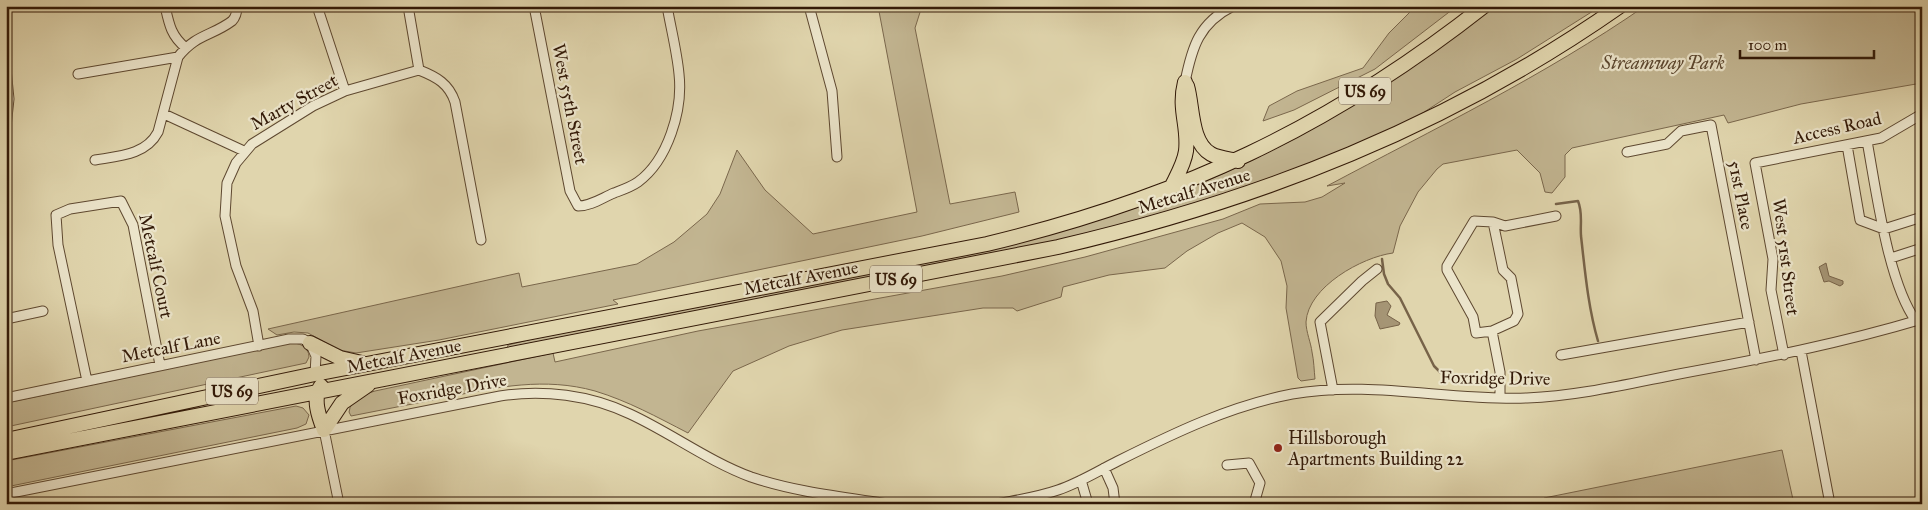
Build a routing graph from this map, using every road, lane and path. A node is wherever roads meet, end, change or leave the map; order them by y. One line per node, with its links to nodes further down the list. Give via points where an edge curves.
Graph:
1 (165, 6): 11 (street, via 176,40)
2 (237, 6): 11 (street, via 238,12 233,20)
3 (317, 6): 17 (street)
4 (408, 6): 14 (street)
5 (534, 6): 6 (street, West 55th Street, via 570,191 578,206 588,206 637,183 661,155 676,116 679,83)
6 (667, 6)
7 (809, 6): 26 (street, via 832,91)
8 (1233, 6): 16 (street, via 1200,32)
9 (1484, 6): 28 (highway, Metcalf Avenue / US 69, via 1365,91)
10 (1620, 6): 55 (highway, Metcalf Avenue / US 69, via 1516,71 1414,126 1314,170 1176,218 1058,247)
11 (186, 48): 12 (street)
12 (178, 57): 15 (street); 18 (street)
13 (6, 69): 20 (street, via 9,99)
14 (419, 70): 17 (street, Marty Street); 36 (street, via 443,81 451,90)
15 (78, 74)
16 (1185, 82): 28 (highway, via 1200,142 1212,154); 31 (highway, via 1181,98 1186,149)
17 (345, 91): 23 (street, Marty Street, via 292,119)
18 (164, 114): 23 (street); 27 (street, via 153,142 145,149)
19 (1922, 114): 21 (street, Access Road, via 1887,135)
20 (6, 127)
21 (1867, 141): 22 (street, Access Road); 35 (street)
22 (1846, 145): 29 (street, Access Road); 35 (street, via 1860,220)
23 (244, 151): 46 (street, via 227,183 224,205 236,266 250,302)
24 (6, 152): 30 (street)
25 (1627, 152): 43 (street, 51st Place, via 1667,144 1681,131 1711,125)
26 (837, 157)
27 (95, 160)
28 (1238, 160): 31 (highway, Metcalf Avenue / US 69)
29 (1755, 163): 49 (street, West 51st Street, via 1773,259 1771,290)
30 (6, 164)
31 (1170, 190): 47 (highway, Metcalf Avenue / US 69, via 1085,218 987,244)
32 (1556, 216): 34 (street, via 1505,226)
33 (1922, 218): 35 (street)
34 (1493, 222): 44 (street, via 1503,270 1511,278 1518,314 1514,321); 44 (street, via 1474,221 1447,266 1473,316 1476,333)
35 (1884, 229): 38 (street)
36 (481, 240)
37 (1922, 248): 38 (street)
38 (1892, 258): 42 (street, via 1905,304)
39 (1378, 269): 57 (street, via 1362,280 1320,322)
40 (43, 312): 41 (street)
41 (6, 319)
42 (1919, 320): 48 (street, Foxridge Drive)
43 (1748, 322): 50 (street); 51 (street, 51st Place)
44 (1492, 331): 60 (street, via 1500,372)
45 (310, 343): 46 (street, Metcalf Lane, via 303,339 289,339); 53 (highway, via 340,358); 54 (street, via 316,356)
46 (259, 346): 52 (street, Metcalf Lane)
47 (458, 346): 53 (highway, Metcalf Avenue / US 69); 58 (highway, via 396,368 330,381)
48 (1801, 351): 49 (street, Foxridge Drive); 75 (street)
49 (1784, 354): 51 (street, Foxridge Drive)
50 (1561, 355)
51 (1756, 360): 60 (street, Foxridge Drive, via 1587,392)
52 (160, 365): 56 (street, Metcalf Lane); 56 (street, Metcalf Court, via 133,225 127,209 121,201 70,209 56,216 58,245)
53 (370, 365): 54 (highway, Metcalf Avenue / US 69)
54 (315, 374): 61 (highway, via 296,387 238,398); 63 (highway, Metcalf Avenue / US 69)
55 (376, 380): 58 (highway, Metcalf Avenue / US 69); 62 (highway, via 342,403)
56 (87, 381): 59 (street, Metcalf Lane)
57 (1333, 390): 60 (street, Foxridge Drive, via 1396,390); 66 (street, Foxridge Drive, via 1292,394 1227,411)
58 (316, 392): 61 (highway, Metcalf Avenue / US 69); 62 (highway)
59 (6, 398)
60 (1500, 398)
61 (183, 417): 64 (highway, Metcalf Avenue / US 69)
62 (324, 430): 68 (street, Foxridge Drive); 69 (street); 70 (street, Foxridge Drive, via 508,394 565,395 596,401 628,413 751,477 786,487)
63 (6, 440)
64 (6, 453)
65 (1227, 465): 74 (street, via 1246,461 1251,465 1260,483)
66 (1104, 468): 67 (street, Foxridge Drive); 73 (street, via 1113,488)
67 (1081, 480): 71 (street, Foxridge Drive, via 1051,492); 72 (street)
68 (6, 494)
69 (339, 504)
70 (889, 504)
71 (997, 504)
72 (1088, 504)
73 (1115, 504)
74 (1254, 504)
75 (1830, 504)

